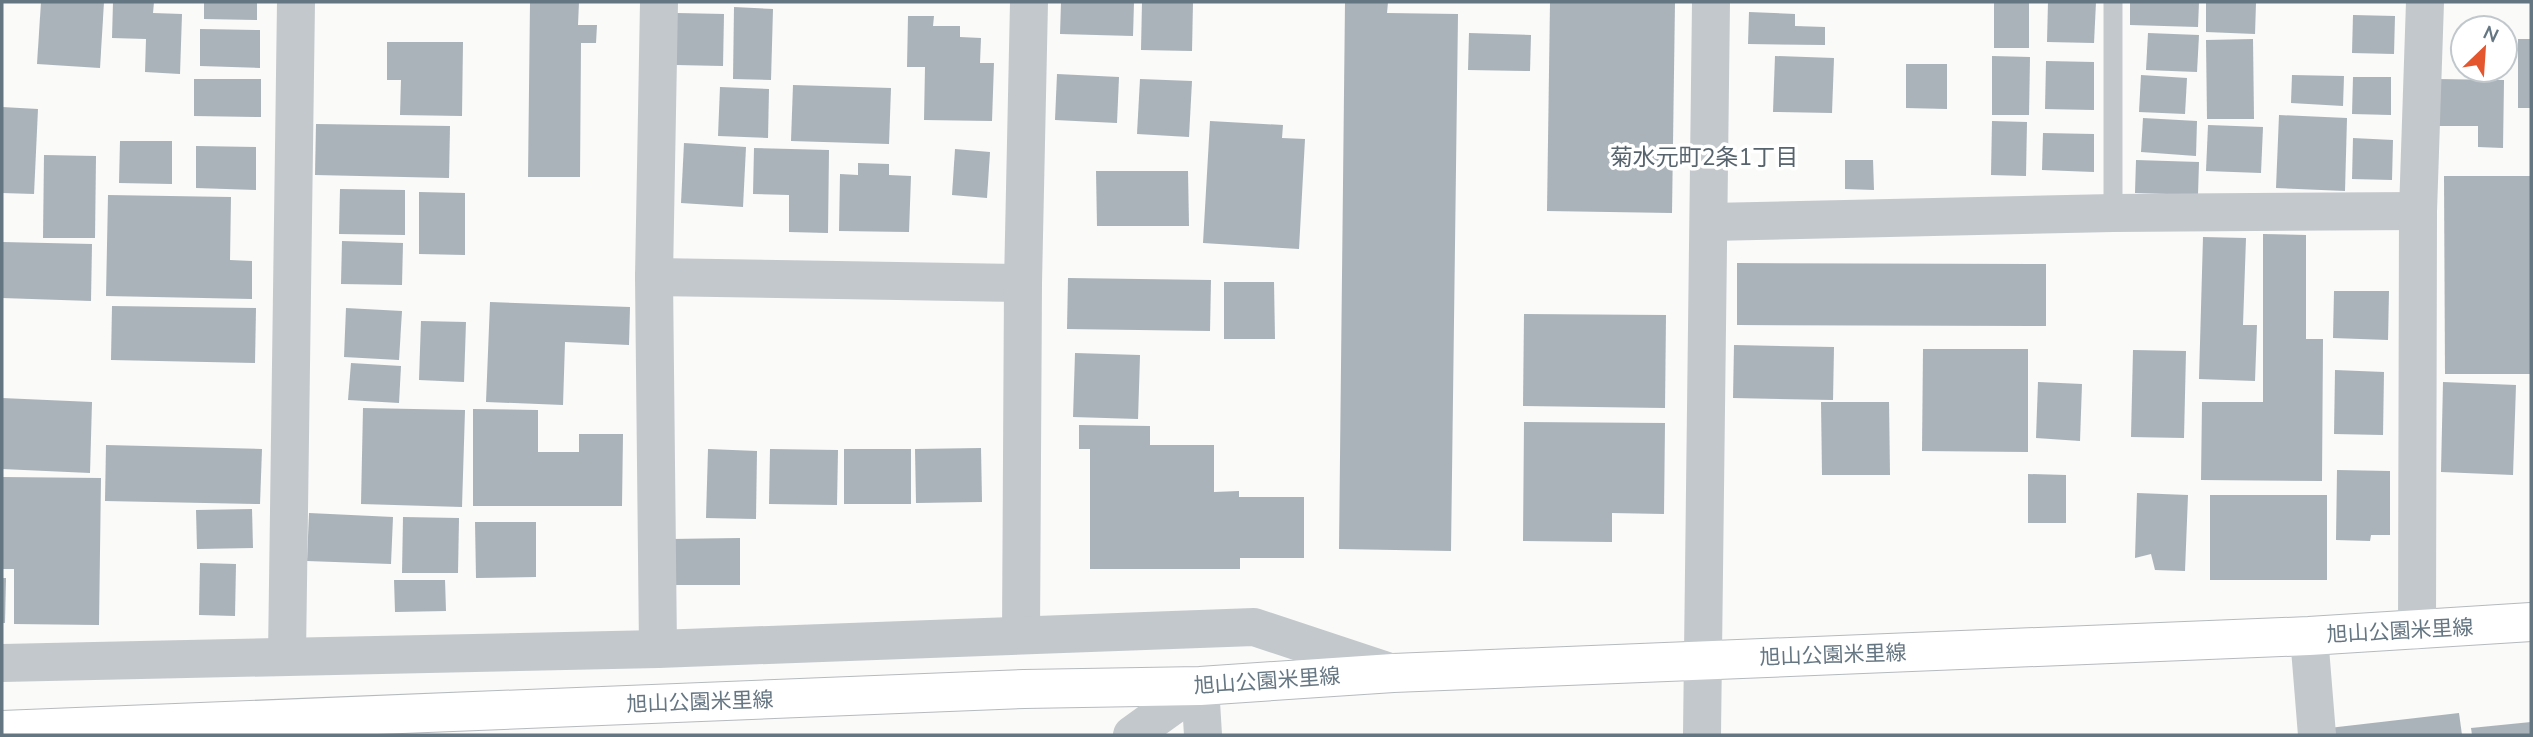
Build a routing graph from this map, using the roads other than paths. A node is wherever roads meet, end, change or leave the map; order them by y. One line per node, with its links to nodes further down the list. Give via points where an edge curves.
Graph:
1 (296, 2): 17 (street)
2 (659, 2): 10 (street)
3 (1029, 2): 11 (street)
4 (1711, 2): 9 (street)
5 (2113, 2): 8 (lane)
6 (2425, 2): 7 (street)
7 (2418, 211): 8 (street); 13 (street)
8 (2113, 213): 9 (street)
9 (1710, 222): 18 (street)
10 (654, 276): 11 (street); 16 (street)
11 (1023, 284): 14 (street)
12 (2531, 622): 13 (main road, 旭山公園米里線)
13 (2417, 631): 15 (main road, 旭山公園米里線)
14 (1021, 634): 16 (street); 20 (street, via 1254,626)
15 (2309, 636): 18 (main road, 旭山公園米里線); 26 (street)
16 (658, 649): 17 (street)
17 (287, 656): 19 (street)
18 (1704, 661): 20 (main road, 旭山公園米里線); 25 (street)
19 (2, 663)
20 (1393, 673): 21 (main road, 旭山公園米里線)
21 (1200, 686): 22 (main road, 旭山公園米里線); 23 (street); 24 (street)
22 (2, 730)
23 (1132, 735)
24 (1203, 735)
25 (1702, 735)
26 (2317, 735)

